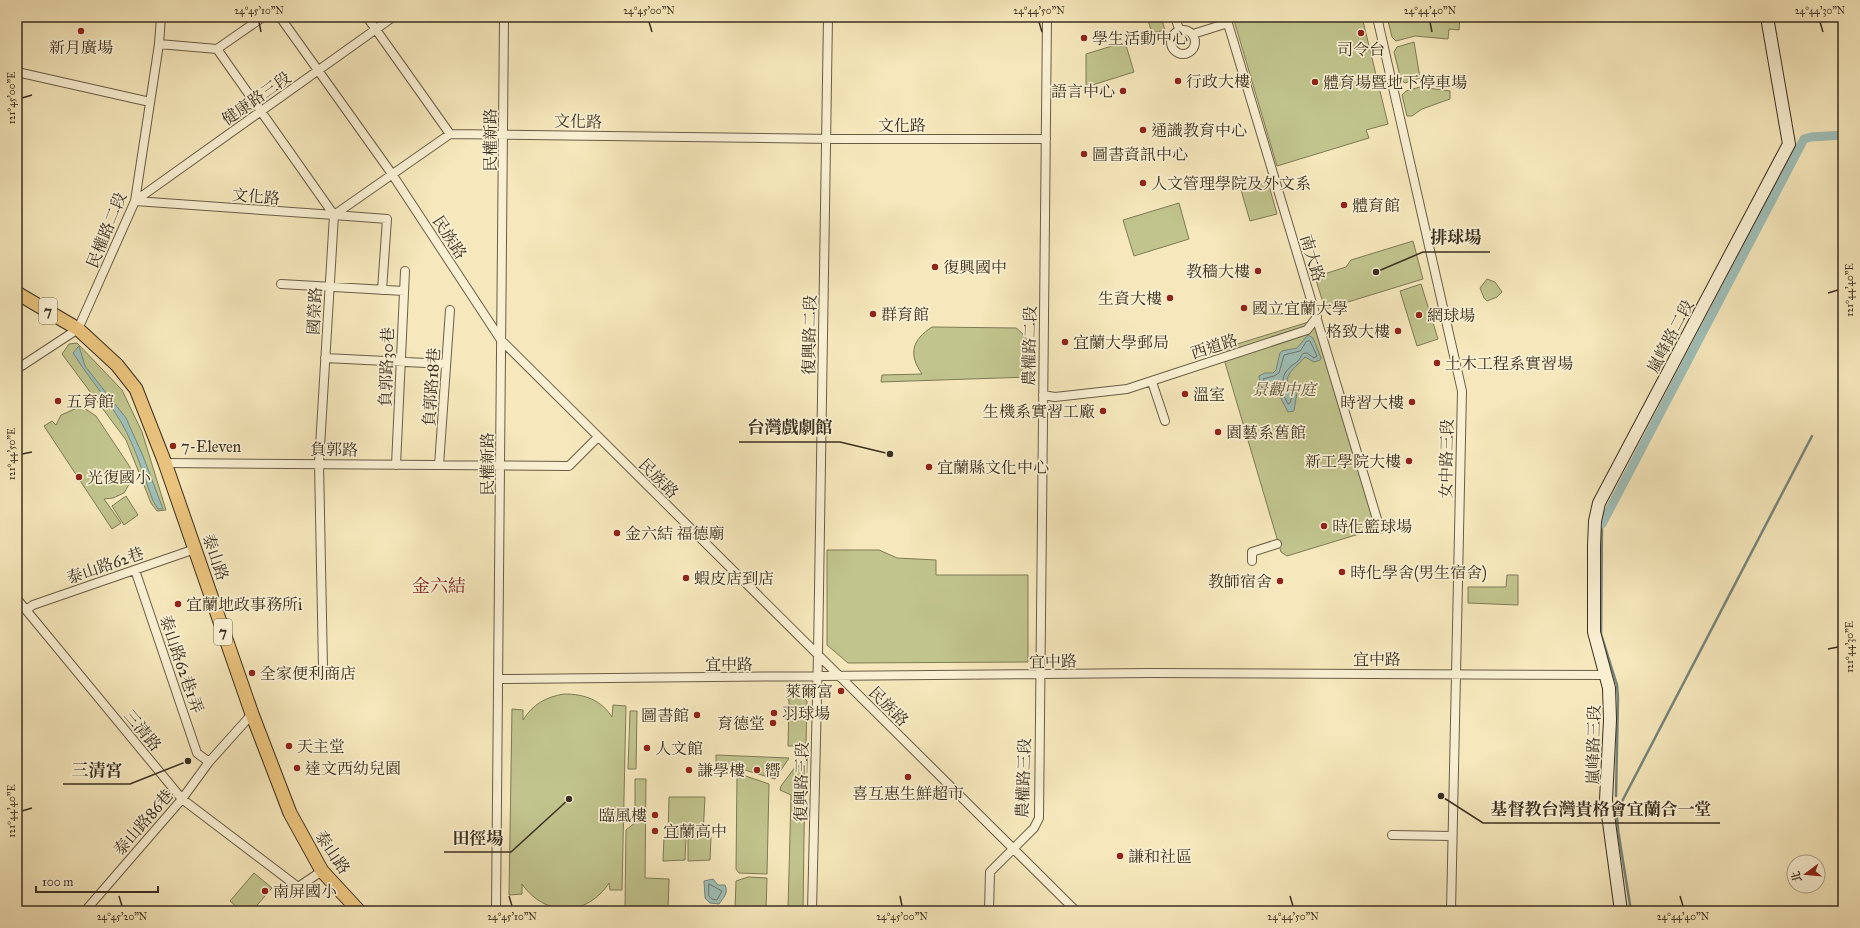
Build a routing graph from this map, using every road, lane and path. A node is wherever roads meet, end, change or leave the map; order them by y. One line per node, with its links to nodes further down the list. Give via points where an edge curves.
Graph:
1 (161, 17): 16 (street, 民權路二段)
2 (263, 17): 17 (street)
3 (280, 17): 18 (street, 民族路)
4 (367, 17): 13 (street)
5 (393, 17): 13 (street, 健康路三段)
6 (504, 17): 23 (street, 民權新路)
7 (828, 17): 24 (street, 復興路二段)
8 (1047, 17): 25 (street, 農權路二段)
9 (1175, 17): 14 (street)
10 (1377, 17): 61 (street, 女中路三段, via 1461,382)
11 (1767, 17): 63 (street, 嵐峰路二段, via 1789,144 1599,503 1594,546 1594,632)
12 (1227, 20): 15 (street); 36 (street, 南大路)
13 (376, 30): 18 (street, 健康路三段); 22 (street)
14 (1180, 32): 15 (street, via 1188,31); 15 (street, via 1170,41 1173,51 1180,55 1194,49)
15 (1193, 34)
16 (159, 44): 17 (street); 20 (street, 民權路二段)
17 (217, 49): 21 (street)
18 (318, 71): 21 (street, 健康路三段); 26 (street, 民族路)
19 (17, 72): 20 (street)
20 (150, 102): 27 (street, 民權路二段)
21 (260, 112): 27 (street, 健康路三段); 28 (street)
22 (450, 134): 23 (street, 文化路); 26 (street)
23 (504, 135): 24 (street, 文化路); 38 (street, 民權新路)
24 (825, 139): 25 (street, 文化路); 59 (street, 復興路二段)
25 (1046, 139): 44 (street, 農權路二段)
26 (392, 174): 28 (street); 38 (street, 民族路)
27 (135, 201): 28 (street, 文化路); 37 (street, 民權路二段)
28 (334, 215): 31 (street, 國榮路); 32 (street, 文化路, via 387,219)
29 (406, 271): 33 (street, 負郭路30巷)
30 (281, 284): 31 (street)
31 (329, 288): 32 (street); 39 (street, 國榮路)
32 (382, 290): 33 (street)
33 (404, 291): 40 (street, 負郭路30巷)
34 (17, 292): 37 (main road, 泰山路 / 7)
35 (450, 310): 41 (street, 負郭路18巷)
36 (1317, 317): 43 (street, 西道路, via 1307,330); 52 (street, 南大路)
37 (78, 329): 42 (street); 47 (main road, 泰山路 / 7, via 117,365 136,389)
38 (501, 340): 46 (street, 民族路); 51 (street, 民權新路)
39 (325, 358): 40 (street); 48 (street, 國榮路)
40 (401, 362): 41 (street); 49 (street, 負郭路30巷)
41 (446, 364): 50 (street, 負郭路18巷)
42 (17, 369)
43 (1152, 382): 44 (street, 西道路, via 1127,389 1055,397); 45 (street)
44 (1043, 395): 62 (street, 農權路二段)
45 (1165, 421)
46 (598, 437): 51 (street, 負郭路, via 569,466); 59 (street, 民族路)
47 (166, 462): 48 (street, 負郭路); 54 (main road, 泰山路 / 7)
48 (319, 463): 49 (street, 負郭路); 60 (street, 國榮路)
49 (396, 465): 50 (street, 負郭路)
50 (439, 465): 51 (street, 負郭路)
51 (501, 466): 66 (street, 民權新路)
52 (1380, 529)
53 (1277, 544): 55 (street, via 1252,552)
54 (195, 549): 56 (street, 泰山路62巷); 67 (main road, 泰山路 / 7)
55 (1252, 561)
56 (135, 570): 58 (street, 泰山路62巷, via 33,605); 68 (street, 泰山路62巷1弄, via 198,753)
57 (17, 599): 58 (street, 三清路)
58 (26, 610): 69 (street, 三清路)
59 (818, 654): 64 (street, 民族路); 65 (street, 復興路三段)
60 (323, 668)
61 (1456, 674): 62 (street, 宜中路); 63 (street, 宜中路); 71 (street, 女中路三段)
62 (1040, 675): 64 (street, 宜中路); 72 (street, 農權路三段, via 1038,818 1034,828)
63 (1607, 675): 81 (street, 嵐峰路三段, via 1610,720 1606,800)
64 (841, 676): 65 (street, 宜中路); 72 (street, 民族路)
65 (817, 678): 66 (street, 宜中路); 77 (street, 復興路三段)
66 (500, 679): 76 (street, 民權新路)
67 (252, 714): 68 (street, 泰山路86巷); 73 (main road, 泰山路 / 7, via 290,813)
68 (209, 762): 69 (street, 泰山路86巷)
69 (182, 798): 73 (street, 三清路, via 298,887); 74 (street, 泰山路86巷)
70 (1392, 834): 71 (street)
71 (1452, 836): 80 (street, 女中路三段)
72 (1013, 849): 78 (street, 農權路三段, via 989,874); 79 (street, 民族路)
73 (322, 871): 75 (main road, 泰山路 / 7)
74 (85, 911)
75 (359, 911)
76 (496, 911)
77 (812, 911)
78 (989, 911)
79 (1076, 911)
80 (1451, 911)
81 (1621, 911)

